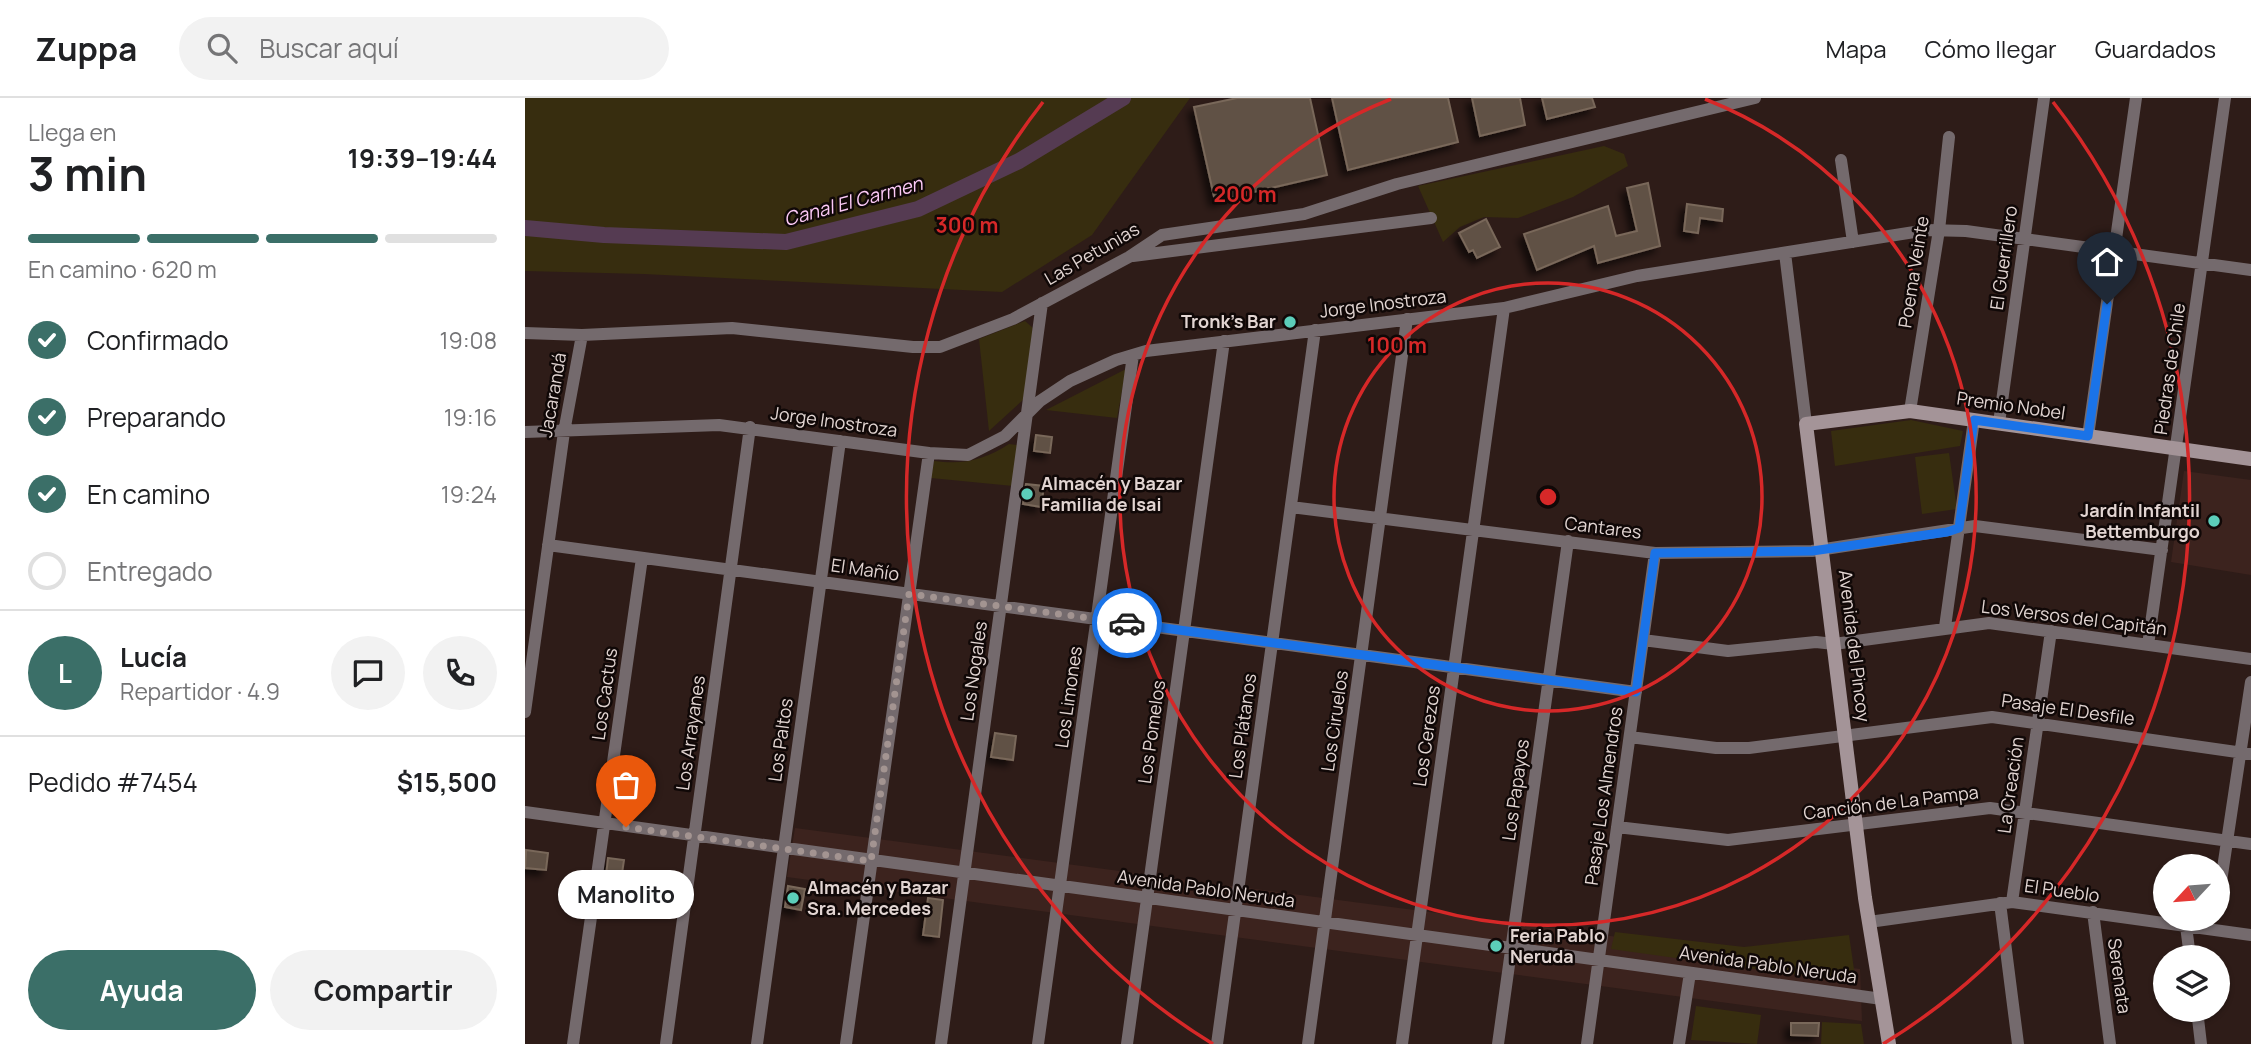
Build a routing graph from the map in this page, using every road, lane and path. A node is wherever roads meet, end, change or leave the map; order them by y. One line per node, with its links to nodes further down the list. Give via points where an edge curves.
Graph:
1 (1755, 98): 13 (street, Las Petunias, via 1397,184 1304,214 1162,235)
2 (2044, 98): 9 (street, El Guerrillero)
3 (2136, 98): 11 (street)
4 (2225, 98): 14 (street, Piedras de Chile)
5 (1949, 137): 8 (street, Poema Veinte)
6 (1841, 160): 10 (street)
7 (1431, 218): 13 (street)
8 (1939, 230): 9 (street, Jorge Inostroza); 10 (street, Jorge Inostroza); 24 (street, Poema Veinte)
9 (2025, 240): 11 (street, Jorge Inostroza); 27 (street, El Guerrillero)
10 (1853, 242): 12 (street, Jorge Inostroza)
11 (2114, 252): 14 (street, Jorge Inostroza); 32 (street)
12 (1785, 253): 17 (street, Jorge Inostroza, via 1637,276); 28 (street, Avenida del Pincoy)
13 (1129, 257): 16 (street, Las Petunias)
14 (2202, 264): 15 (street, Jorge Inostroza); 34 (street, Piedras de Chile)
15 (2251, 270)
16 (1042, 303): 21 (street, Las Petunias, via 960,341 926,348 732,328); 25 (street, Los Nogales)
17 (1504, 308): 18 (street, Jorge Inostroza); 40 (street, Los Cerezos)
18 (1407, 319): 19 (street, Jorge Inostroza); 38 (street, Los Ciruelos)
19 (1315, 330): 22 (street, Jorge Inostroza); 37 (street, Los Plátanos)
20 (525, 333): 21 (street, Las Petunias)
21 (582, 335): 31 (street, Jacarandá)
22 (1224, 341): 23 (street, Jorge Inostroza); 53 (street, Los Pomelos)
23 (1133, 355): 25 (street, Jorge Inostroza, via 1070,381); 51 (street, Los Limones)
24 (1910, 411): 26 (street, Premio Nobel); 28 (street, Premio Nobel)
25 (1027, 413): 35 (street, Jorge Inostroza, via 1006,436 976,453); 50 (street, Los Nogales)
26 (1974, 420): 27 (street, Premio Nobel); 39 (street)
27 (1999, 423): 32 (street, Premio Nobel)
28 (1806, 424): 43 (street, Avenida del Pincoy)
29 (750, 427): 31 (street, Jorge Inostroza); 33 (street, Jorge Inostroza); 47 (street, Los Arrayanes)
30 (525, 432): 31 (street, Jorge Inostroza)
31 (564, 432): 42 (street, Jacarandá)
32 (2088, 436): 34 (street, Premio Nobel)
33 (840, 442): 35 (street, Jorge Inostroza); 48 (street, Los Paltos)
34 (2176, 448): 36 (street, Premio Nobel); 44 (street, Piedras de Chile)
35 (929, 453): 49 (street)
36 (2251, 459)
37 (1291, 507): 38 (street, Cantares); 56 (street, Los Plátanos)
38 (1380, 518): 40 (street, Cantares); 59 (street, Los Ciruelos)
39 (1959, 528): 43 (street, Cantares); 44 (street, Cantares, via 1975,526); 52 (street)
40 (1473, 529): 41 (street, Cantares); 61 (street, Los Cerezos)
41 (1568, 541): 45 (street, Cantares); 62 (street, Los Papayos)
42 (548, 545): 46 (street, El Mañío); 65 (street, Jacarandá)
43 (1822, 549): 45 (street, Cantares); 57 (street, Avenida del Pincoy)
44 (2162, 550): 58 (street, Piedras de Chile)
45 (1655, 553): 55 (street, Pasaje Los Almendros)
46 (642, 558): 47 (street, El Mañío); 72 (street, Los Cactus)
47 (730, 570): 48 (street, El Mañío); 75 (street, Los Arrayanes)
48 (821, 582): 49 (street, El Mañío); 78 (street, Los Paltos)
49 (909, 594): 50 (street, El Mañío); 80 (street)
50 (1001, 606): 51 (street, El Mañío); 81 (street, Los Nogales)
51 (1097, 619): 53 (street, El Mañío); 82 (street, Los Limones)
52 (1945, 627): 54 (street, Los Versos del Capitán, via 1989,623); 57 (street, Los Versos del Capitán)
53 (1184, 631): 56 (street, El Mañío); 83 (street, Los Pomelos)
54 (2051, 631): 58 (street, Los Versos del Capitán); 66 (street, La Creación)
55 (1643, 640): 57 (street, Los Versos del Capitán, via 1728,651); 64 (street, Pasaje Los Almendros)
56 (1272, 643): 59 (street, El Mañío); 85 (street, Los Plátanos)
57 (1834, 644): 67 (street, Avenida del Pincoy)
58 (2148, 645): 60 (street, Los Versos del Capitán)
59 (1361, 654): 61 (street, El Mañío); 89 (street, Los Ciruelos)
60 (2251, 659)
61 (1454, 667): 62 (street, El Mañío); 92 (street, Los Cerezos)
62 (1549, 680): 64 (street, El Mañío); 93 (street, Los Papayos)
63 (2251, 682): 69 (street)
64 (1636, 692): 68 (street, Pasaje Los Almendros)
65 (525, 712)
66 (2038, 724): 67 (street, Pasaje El Desfile, via 1992,717); 69 (street, Pasaje El Desfile); 70 (street, La Creación)
67 (1846, 736): 68 (street, Pasaje El Desfile, via 1732,749); 73 (street, Avenida del Pincoy)
68 (1630, 737): 74 (street, Pasaje Los Almendros)
69 (2246, 753): 76 (street)
70 (2025, 812): 73 (street, Canción de La Pampa, via 1981,808); 76 (street, Canción de La Pampa); 84 (street, La Creación)
71 (525, 813): 72 (street, Avenida Pablo Neruda)
72 (604, 823): 75 (street, Avenida Pablo Neruda); 98 (street, Los Cactus)
73 (1857, 824): 74 (street, Canción de La Pampa, via 1728,840); 88 (street, Avenida del Pincoy)
74 (1617, 827): 94 (street, Pasaje Los Almendros)
75 (694, 836): 78 (street, Avenida Pablo Neruda); 99 (street, Los Arrayanes)
76 (2227, 841): 77 (street, Canción de La Pampa); 79 (street)
77 (2251, 844)
78 (784, 849): 80 (street, Avenida Pablo Neruda); 100 (street, Los Paltos)
79 (2225, 854)
80 (871, 861): 81 (street, Avenida Pablo Neruda); 101 (street)
81 (965, 874): 82 (street, Avenida Pablo Neruda); 102 (street, Los Nogales)
82 (1060, 887): 83 (street, Avenida Pablo Neruda); 103 (street, Los Limones)
83 (1148, 899): 85 (street, Avenida Pablo Neruda); 104 (street, Los Pomelos)
84 (2006, 903): 86 (street, El Pueblo); 88 (street, El Pueblo); 112 (street, La Creación)
85 (1236, 911): 89 (street, Avenida Pablo Neruda); 105 (street, Los Plátanos)
86 (2093, 912): 87 (street, El Pueblo); 113 (street, Serenata)
87 (2153, 921)
88 (1869, 922): 96 (street, Avenida del Pincoy)
89 (1325, 923): 92 (street, Avenida Pablo Neruda); 106 (street, Los Ciruelos)
90 (2230, 929): 91 (street, El Pueblo)
91 (2251, 935)
92 (1417, 936): 93 (street, Avenida Pablo Neruda); 107 (street, Los Cerezos)
93 (1511, 948): 94 (street, Avenida Pablo Neruda); 108 (street, Los Papayos)
94 (1599, 960): 95 (street, Avenida Pablo Neruda); 109 (street, Pasaje Los Almendros)
95 (1690, 973): 96 (street, Avenida Pablo Neruda); 110 (street)
96 (1882, 999): 111 (street, Avenida del Pincoy)
97 (2198, 1022): 114 (street)
98 (573, 1044)
99 (666, 1044)
100 (757, 1044)
101 (846, 1044)
102 (941, 1044)
103 (1038, 1044)
104 (1127, 1044)
105 (1217, 1044)
106 (1308, 1044)
107 (1402, 1044)
108 (1498, 1044)
109 (1587, 1044)
110 (1679, 1044)
111 (1889, 1044)
112 (2018, 1044)
113 (2110, 1044)
114 (2201, 1044)

